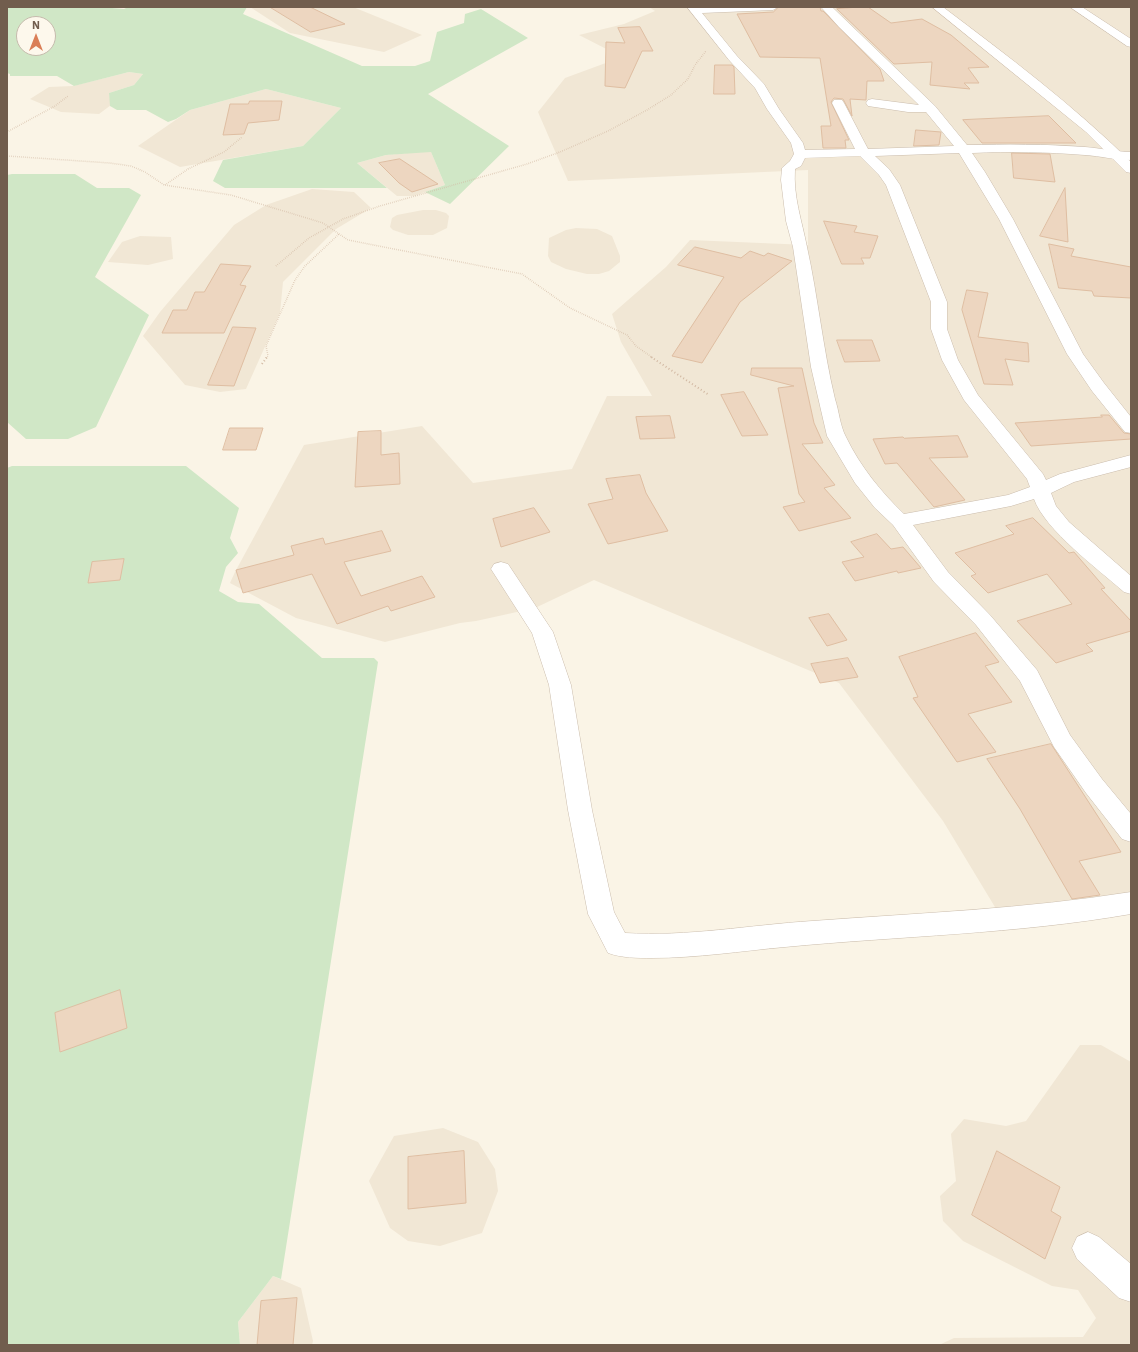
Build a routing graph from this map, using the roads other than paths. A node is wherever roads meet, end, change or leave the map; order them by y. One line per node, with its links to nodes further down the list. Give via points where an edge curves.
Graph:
1 (773, 7): 5 (street)
2 (826, 7): 9 (street, via 896,78)
3 (937, 7): 13 (street)
4 (1075, 7): 6 (street)
5 (693, 9): 12 (street, via 760,86 792,136)
6 (1131, 44)
7 (838, 103): 11 (street)
8 (872, 103): 9 (street)
9 (931, 109): 10 (street)
10 (962, 148): 11 (street); 13 (street, via 1087,150); 15 (street, via 991,192 1069,344 1088,374)
11 (864, 153): 12 (street); 17 (street, via 884,172 893,185 939,302 939,329 950,360 970,396 1036,478)
12 (800, 154): 18 (street, via 789,168 793,221 800,247 819,368 836,436 862,479)
13 (1125, 156): 14 (street)
14 (1131, 169)
15 (1131, 428)
16 (1131, 461): 17 (street, via 1067,478)
17 (1041, 490): 18 (street, via 1011,500); 20 (street, via 1047,508 1062,526)
18 (900, 521): 21 (street, via 941,576 983,620 1029,676 1062,741)
19 (501, 569): 22 (street, via 542,632 560,685 580,810 601,914 617,944 639,947 1004,919)
20 (1131, 588)
21 (1131, 832)
22 (1131, 903)
23 (1088, 1248): 24 (street)
24 (1131, 1286)

